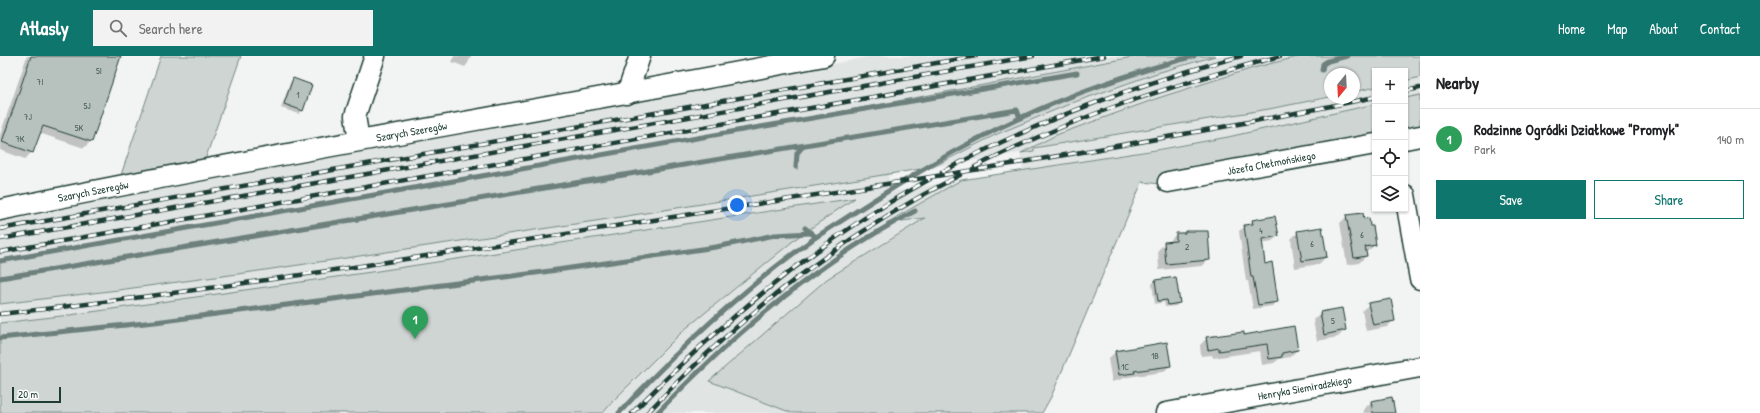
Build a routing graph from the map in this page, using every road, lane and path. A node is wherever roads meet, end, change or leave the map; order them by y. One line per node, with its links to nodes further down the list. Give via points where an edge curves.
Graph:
1 (375, 56): 7 (street, via 355,116)
2 (640, 56): 4 (street)
3 (824, 56): 4 (street, Szarych Szeregów)
4 (627, 94): 7 (street, Szarych Szeregów)
5 (1420, 136): 6 (street)
6 (1408, 138)
7 (359, 140): 10 (street, Szarych Szeregów)
8 (1372, 145): 9 (street, Józefa Chełmońskiego)
9 (1168, 182)
10 (0, 210)
11 (1408, 212): 12 (street)
12 (1420, 279)
13 (1420, 367): 14 (street, Henryka Siemiradzkiego)
14 (1166, 413)

